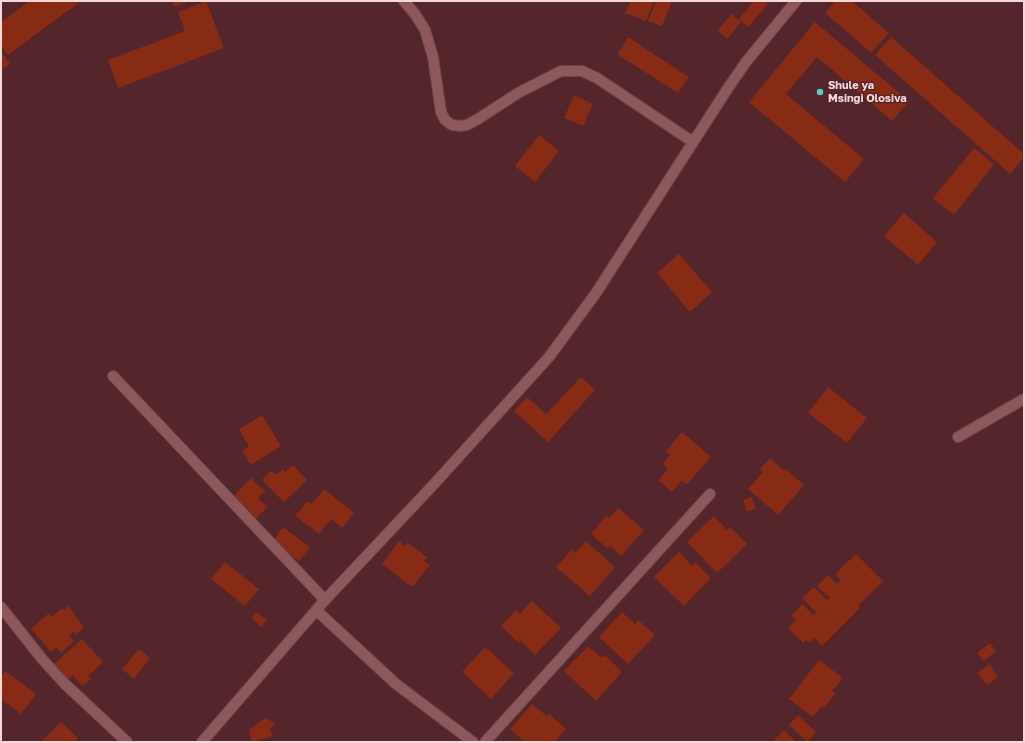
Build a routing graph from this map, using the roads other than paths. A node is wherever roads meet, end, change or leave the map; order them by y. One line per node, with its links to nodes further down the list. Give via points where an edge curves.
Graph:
1 (404, 1): 3 (street, via 425,30 433,57 441,112 452,125 467,125 518,93 561,71 582,71 597,78)
2 (796, 1): 3 (street, via 746,62)
3 (693, 142): 8 (street, via 596,293 549,357)
4 (113, 376): 8 (street)
5 (1024, 399): 6 (street)
6 (958, 437)
7 (710, 494): 14 (street)
8 (325, 600): 10 (street)
9 (1, 607): 11 (street, via 64,683)
10 (316, 610): 12 (street); 13 (street, via 396,684)
11 (127, 742)
12 (202, 742)
13 (473, 742)
14 (484, 742)

